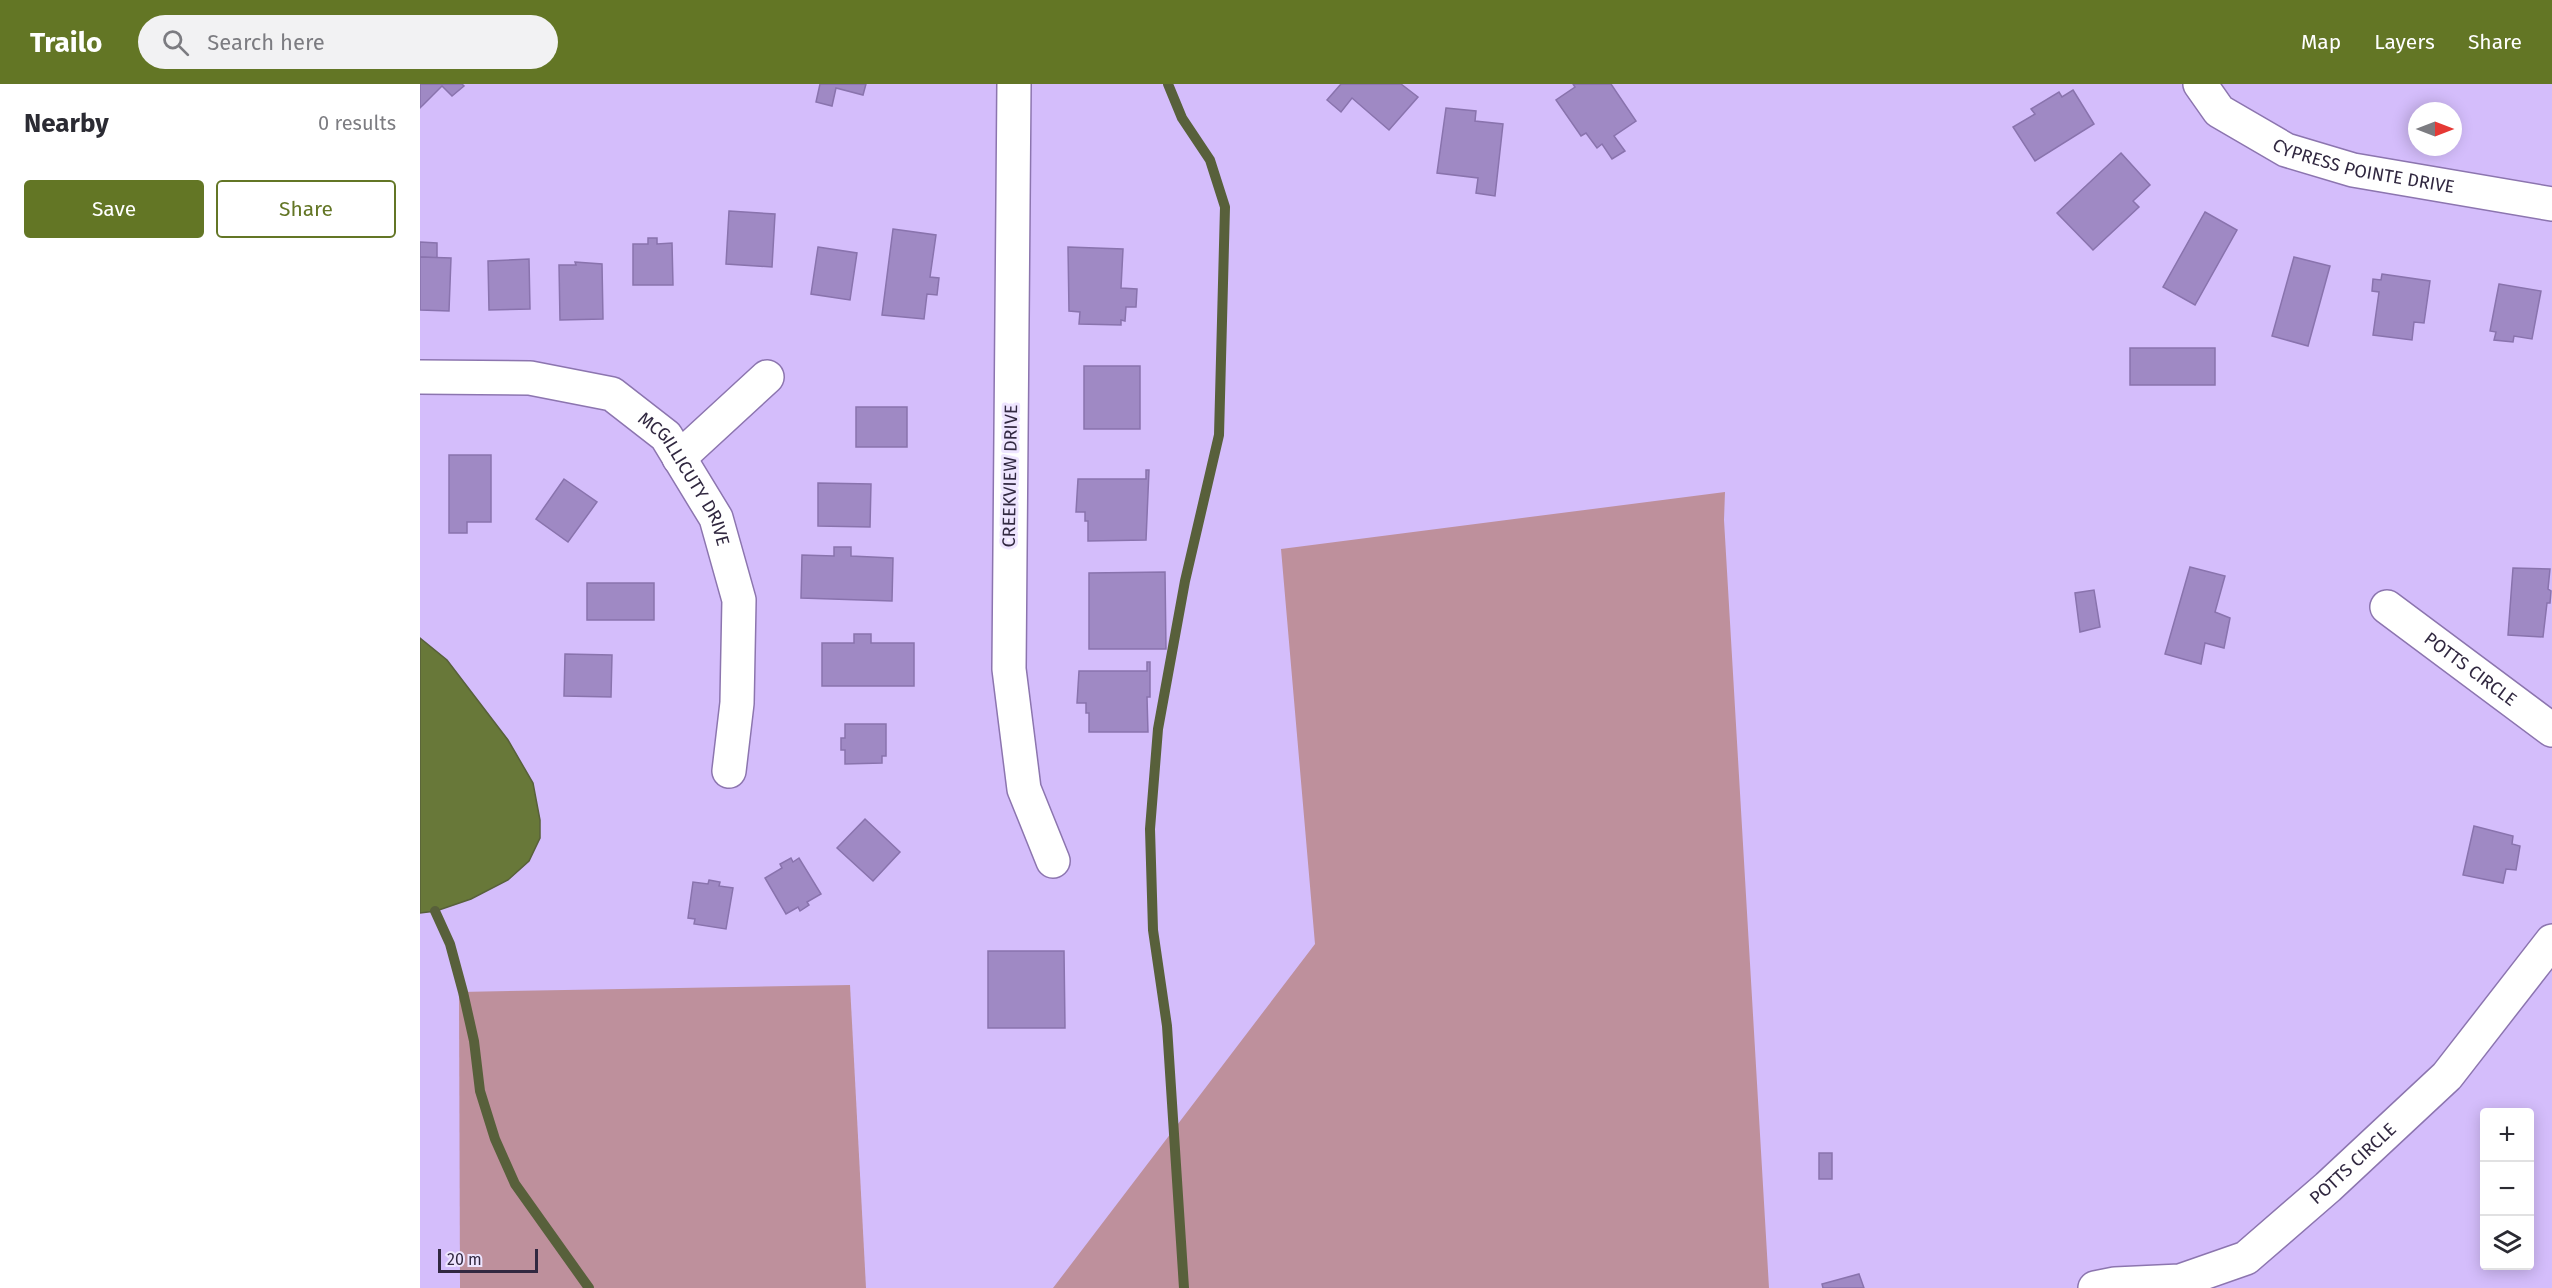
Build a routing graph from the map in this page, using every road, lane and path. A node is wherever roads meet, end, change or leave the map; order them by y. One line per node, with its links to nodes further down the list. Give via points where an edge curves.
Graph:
1 (1014, 84): 10 (street, CREEKVIEW DRIVE, via 1009,669 1024,789)
2 (2200, 84): 3 (street, CYPRESS POINTE DRIVE, via 2219,111 2286,150 2353,170)
3 (2552, 204)
4 (420, 377): 6 (street, MCGILLICUTY DRIVE, via 530,378 612,394 666,436)
5 (767, 377): 6 (street)
6 (679, 458): 9 (street, MCGILLICUTY DRIVE, via 716,518 740,600 737,703)
7 (2386, 608): 8 (street, POTTS CIRCLE)
8 (2552, 730)
9 (729, 771)
10 (1053, 861)
11 (2552, 941): 12 (street, POTTS CIRCLE, via 2447,1076 2246,1258 2180,1281)
12 (2095, 1288)

